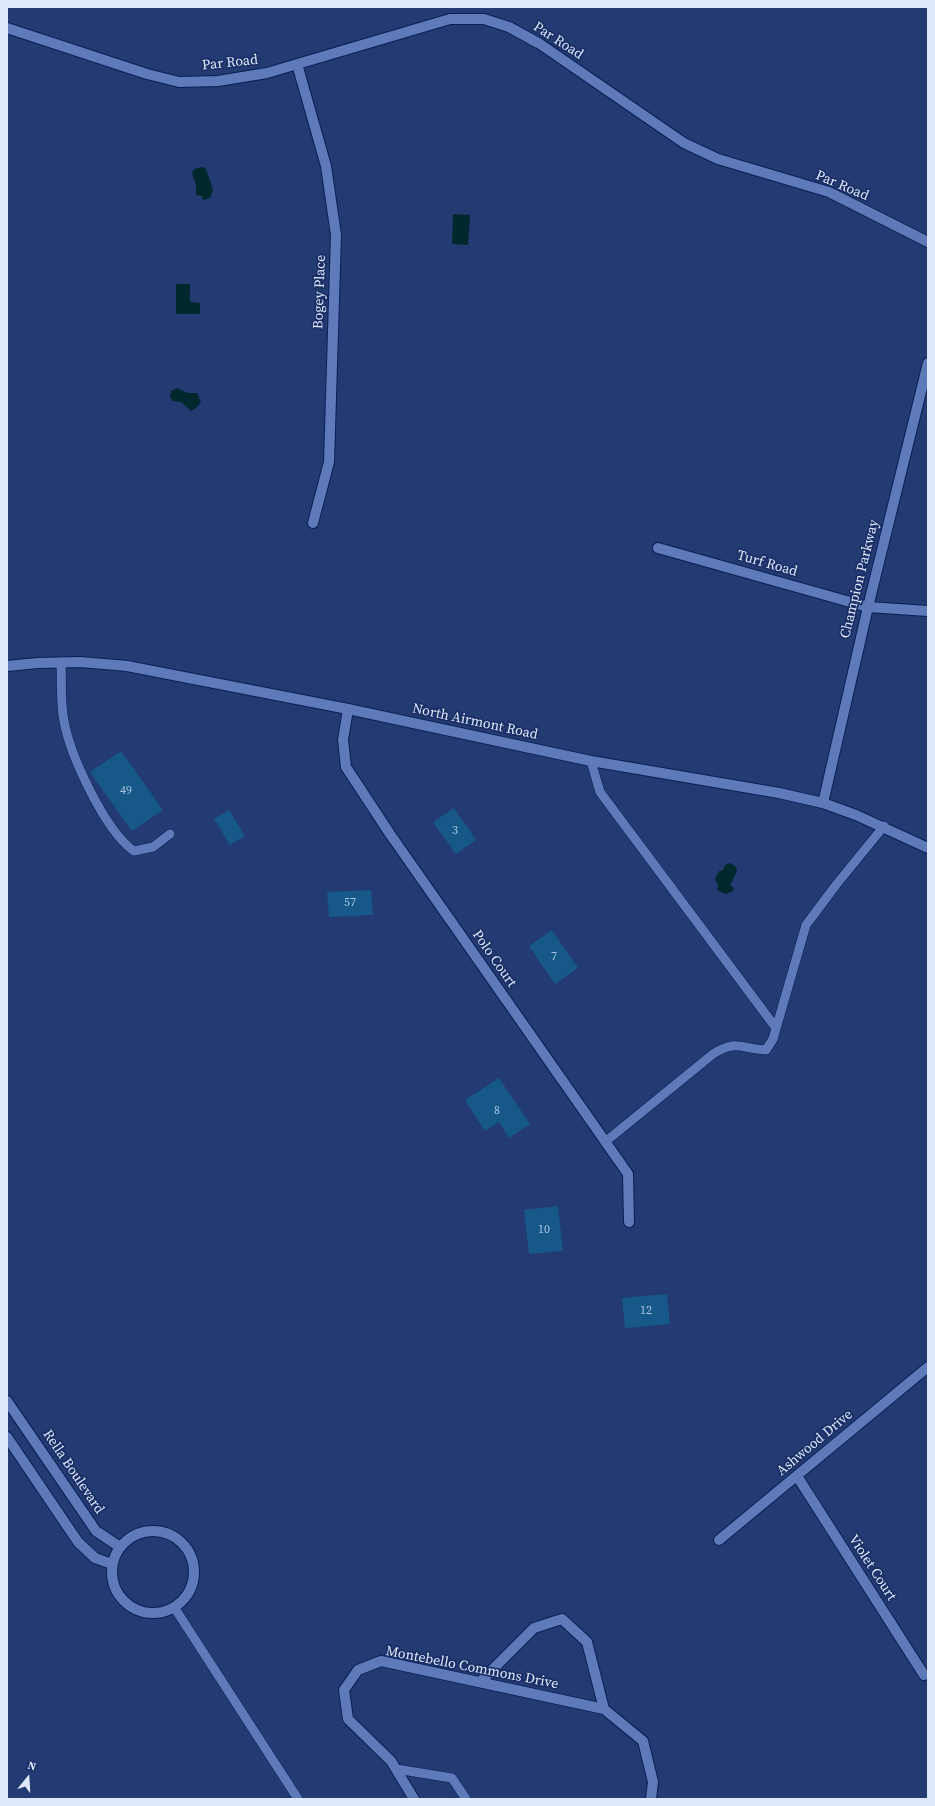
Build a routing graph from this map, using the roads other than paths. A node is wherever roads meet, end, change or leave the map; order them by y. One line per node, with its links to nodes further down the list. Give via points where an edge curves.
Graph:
1 (7, 28): 2 (street, Par Road, via 179,82 239,78)
2 (297, 64): 3 (street, Par Road, via 450,19 484,18 509,27 540,44 684,143 718,159 829,192); 5 (street, Bogey Place, via 326,166 336,235 329,462)
3 (928, 242)
4 (928, 363): 7 (street, Champion Parkway)
5 (313, 523)
6 (658, 548): 7 (street, Turf Road)
7 (868, 607): 8 (street, Turf Road); 13 (street, Champion Parkway)
8 (928, 611)
9 (61, 662): 10 (street, North Airmont Road); 11 (street, North Airmont Road, via 127,666); 15 (lane, via 63,720 76,763 92,795 116,832 134,851 153,846)
10 (7, 666)
11 (348, 709): 12 (street, North Airmont Road); 18 (street, Polo Court, via 343,740 346,767)
12 (592, 761): 13 (street, North Airmont Road); 17 (lane, via 600,792)
13 (823, 802): 14 (street, North Airmont Road)
14 (884, 826): 16 (street, North Airmont Road); 17 (lane, via 806,925)
15 (170, 834)
16 (928, 848)
17 (776, 1028): 18 (lane, via 766,1050 734,1045 724,1047)
18 (605, 1142): 19 (street, Polo Court, via 628,1174)
19 (629, 1222)
20 (928, 1367): 23 (street, Ashwood Drive)
21 (8, 1405): 25 (street, Rella Boulevard, via 96,1531)
22 (7, 1437): 26 (street, via 78,1542 95,1558)
23 (797, 1476): 24 (street, Ashwood Drive); 28 (street, Violet Court)
24 (719, 1540)
25 (120, 1547): 26 (street); 27 (street, via 141,1532 155,1531 169,1534 186,1547 193,1565 194,1578 189,1591)
26 (112, 1564): 27 (street, via 112,1578 117,1592 126,1603 137,1610 155,1613)
27 (174, 1607): 32 (lane)
28 (924, 1675)
29 (480, 1682): 30 (street, Montebello Commons Drive); 30 (street, via 534,1628 562,1619 587,1642); 31 (street, Montebello Commons Drive, via 381,1661 358,1670 344,1690 348,1719)
30 (604, 1709): 35 (street, Montebello Commons Drive, via 643,1741 653,1782)
31 (396, 1769): 33 (street, Montebello Commons Drive); 34 (lane, via 452,1778)
32 (298, 1799)
33 (414, 1799)
34 (466, 1799)
35 (651, 1799)

